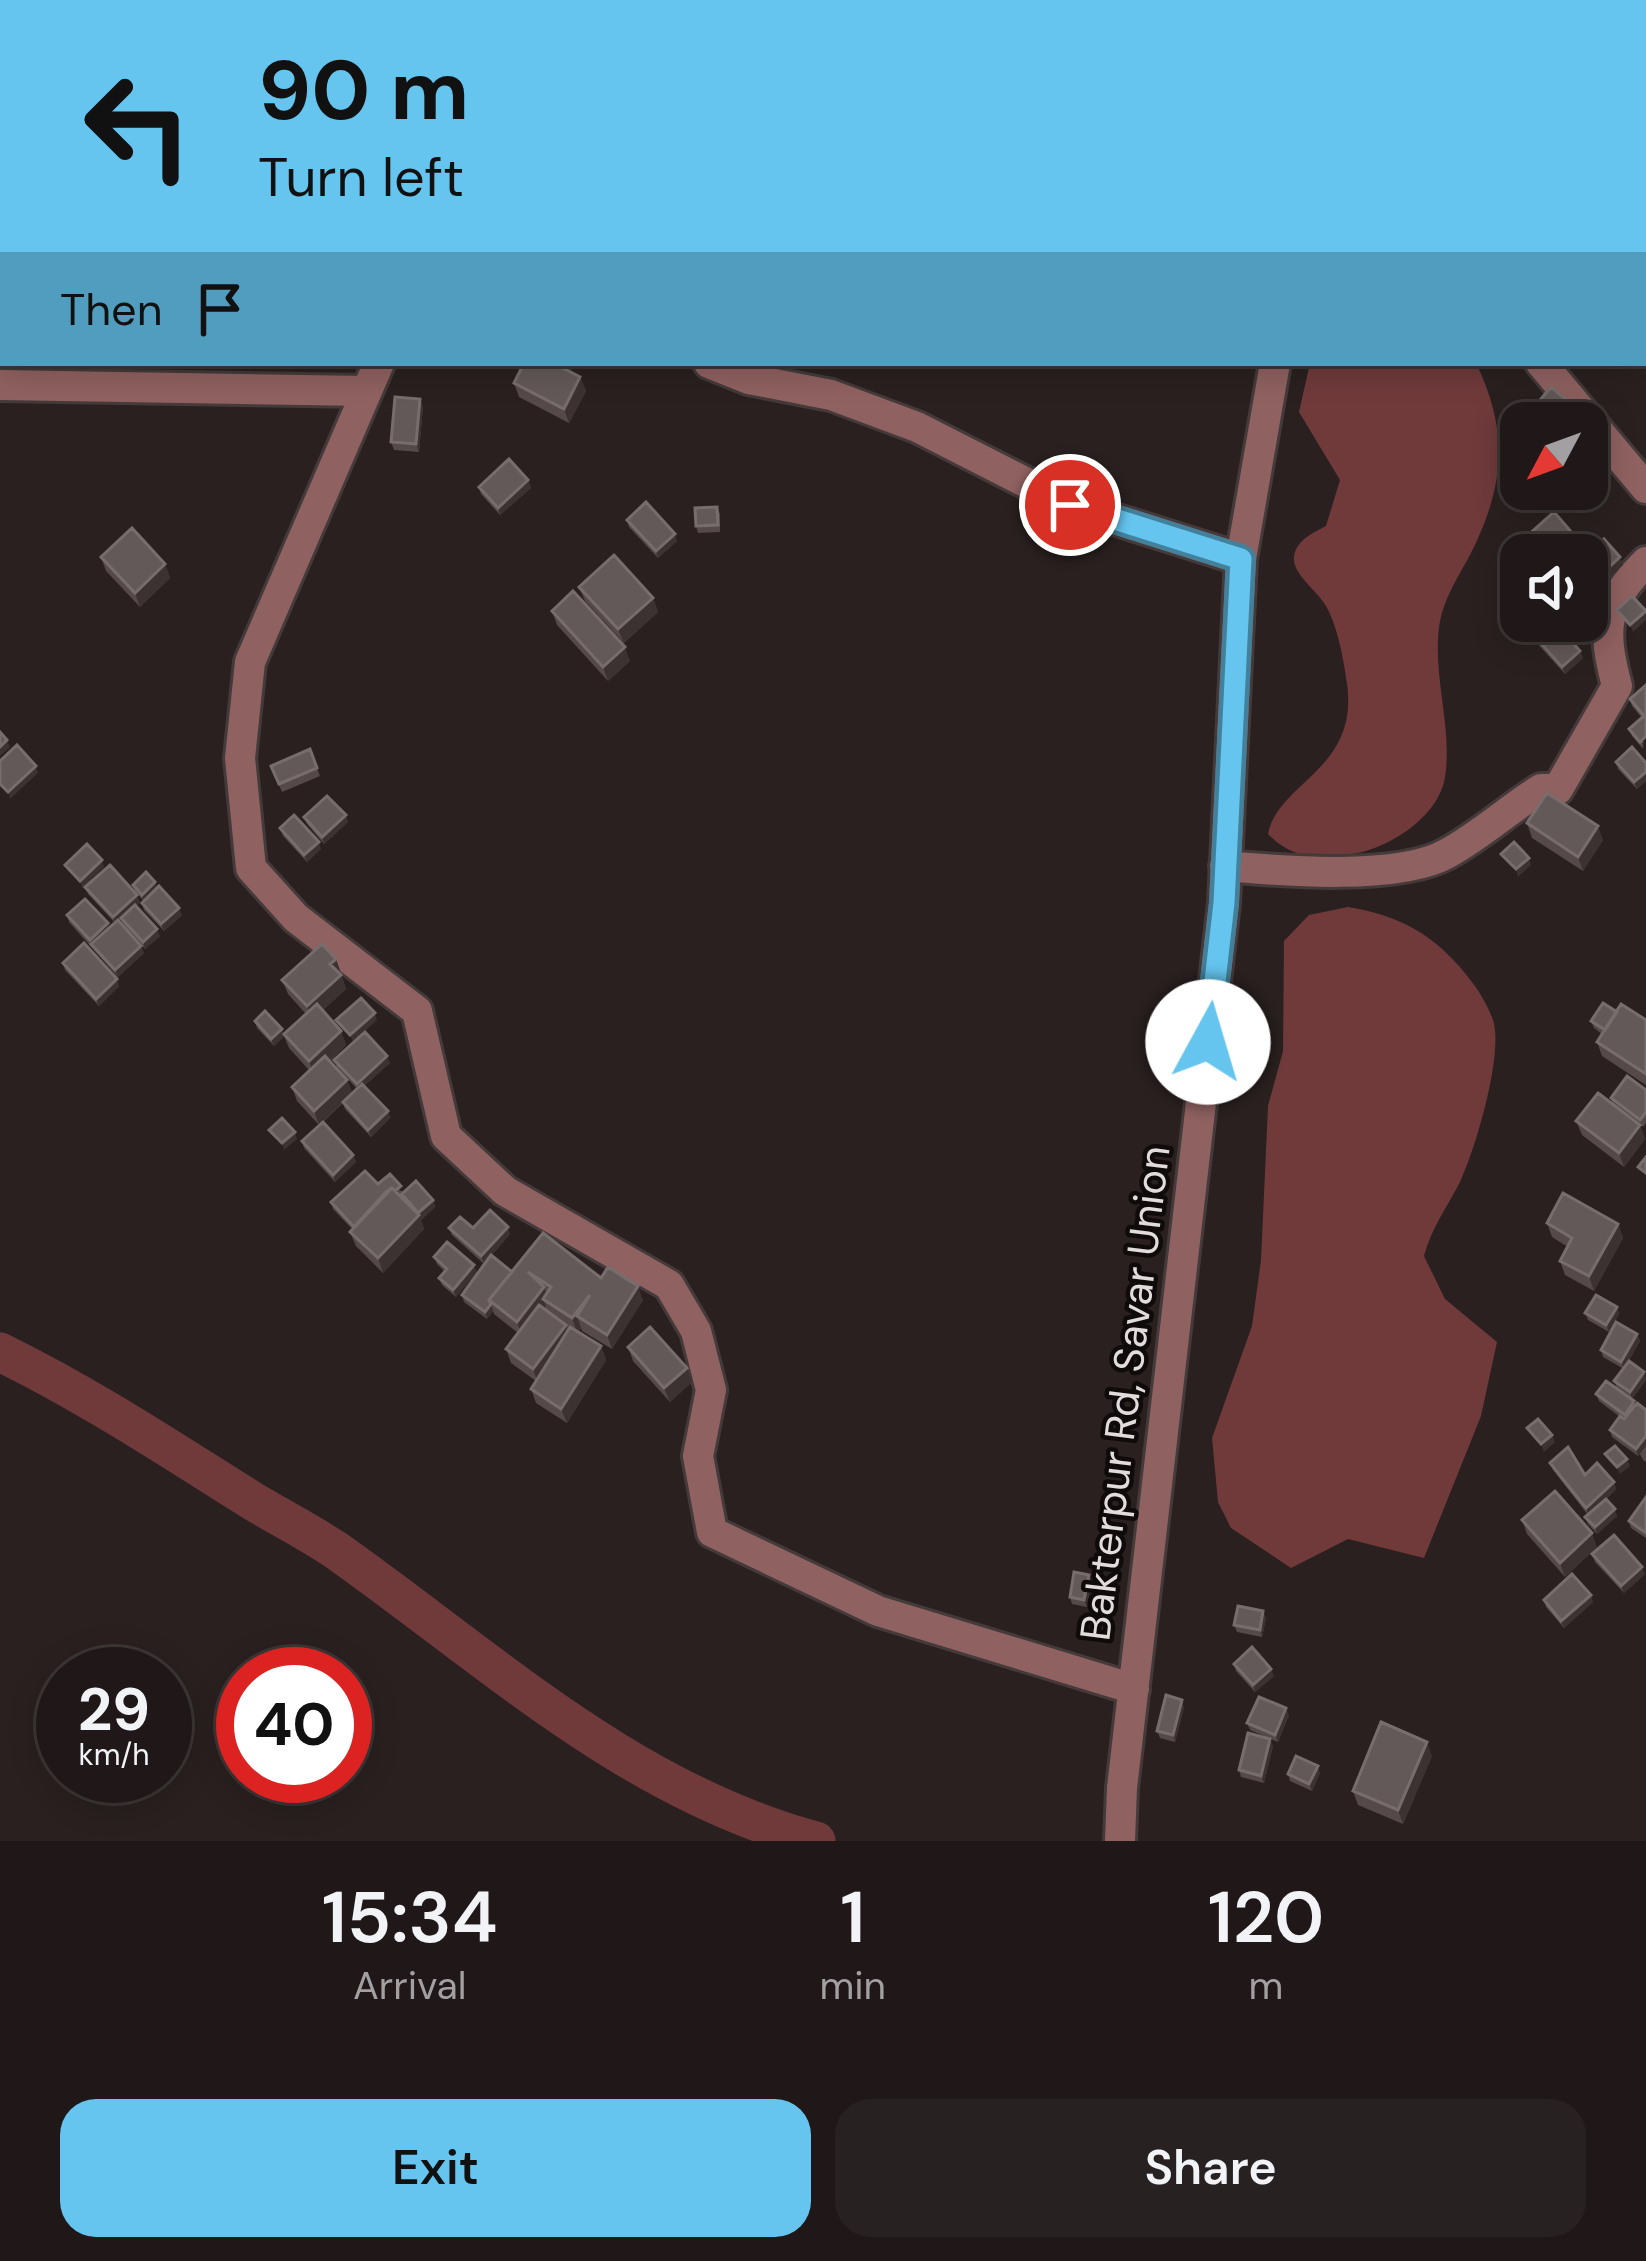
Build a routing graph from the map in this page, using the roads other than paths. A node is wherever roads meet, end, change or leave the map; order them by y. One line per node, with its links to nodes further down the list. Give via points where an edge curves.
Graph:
1 (717, 366): 7 (street, via 831,395 917,427 1070,505)
2 (1274, 366): 7 (street, Bakterpur Rd, Savar Union)
3 (1544, 366): 6 (street)
4 (373, 377): 5 (street); 10 (street, via 250,662 240,758 251,868 296,918 417,1011 446,1136 505,1191 669,1286 696,1330 711,1390 698,1456 712,1532 878,1611)
5 (0, 385)
6 (1646, 488)
7 (1241, 559): 9 (street, Bakterpur Rd, Savar Union)
8 (1646, 562): 9 (street, via 1618,590 1604,638 1617,686 1558,789 1541,789 1444,856 1292,873)
9 (1226, 866): 10 (street, Bakterpur Rd, Savar Union)
10 (1133, 1689): 11 (street, Bakterpur Rd, Savar Union)
11 (1120, 1841)

